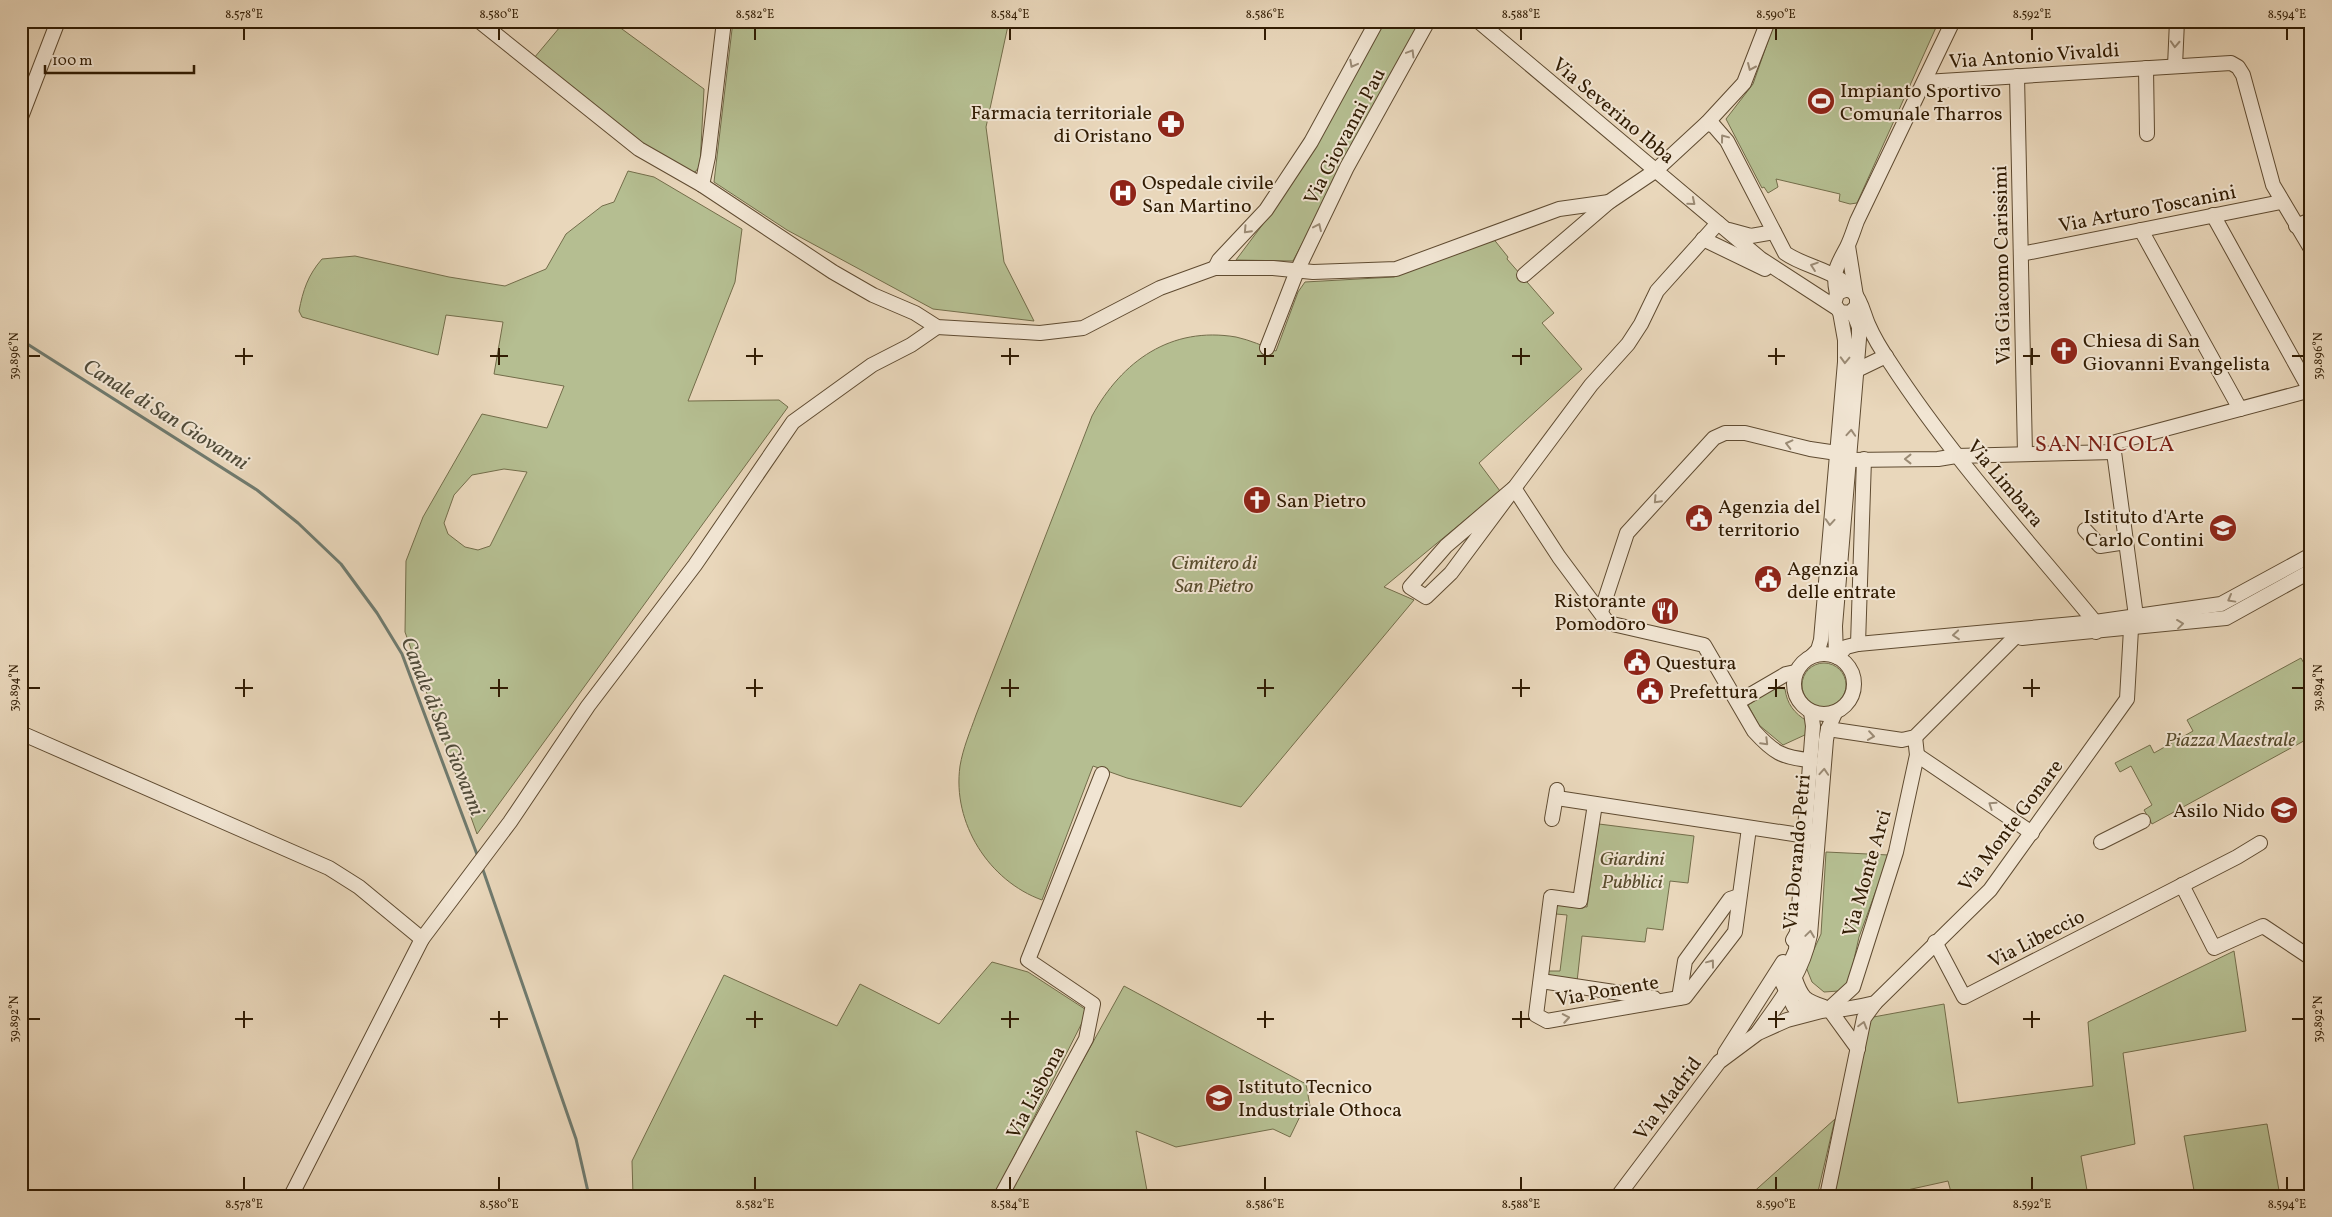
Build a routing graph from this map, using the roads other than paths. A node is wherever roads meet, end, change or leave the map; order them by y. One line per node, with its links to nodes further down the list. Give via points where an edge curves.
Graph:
1 (58, 21): 14 (street)
2 (479, 21): 18 (street, via 639,148)
3 (1376, 21): 31 (street, one-way to 31, via 1312,142 1266,210 1218,260)
4 (1428, 21): 33 (street, Via Giovanni Pau, one-way to 4, via 1347,167)
5 (1478, 21): 17 (street, Via Severino Ibba)
6 (1768, 21): 15 (street, one-way to 15, via 1744,83)
7 (1953, 21): 13 (street)
8 (2176, 21): 10 (street, one-way to 10)
9 (724, 22): 18 (street)
10 (2174, 66): 11 (street, Via Antonio Vivaldi); 20 (street, Via Antonio Vivaldi, via 2231,64 2238,67)
11 (2146, 68): 12 (street, Via Antonio Vivaldi); 16 (street, Via Antonio Vivaldi)
12 (2017, 76): 13 (street, Via Antonio Vivaldi); 30 (street, Via Giacomo Carissimi)
13 (1925, 82): 28 (street)
14 (21, 117)
15 (1707, 123): 17 (street); 26 (street, one-way to 15, via 1727,141)
16 (2147, 134)
17 (1655, 171): 19 (street); 23 (street, Via Severino Ibba, one-way to 23)
18 (702, 185): 37 (street, via 833,272)
19 (1609, 202): 33 (street, via 1559,209 1396,269); 34 (street)
20 (2281, 202): 21 (street, Via Arturo Toscanini); 24 (street)
21 (2213, 215): 25 (street, Via Arturo Toscanini); 41 (street)
22 (2311, 220): 24 (street)
23 (1721, 226): 26 (street, Via Severino Ibba, via 1751,236); 27 (street); 32 (street, Via Severino Ibba)
24 (2296, 226): 29 (street)
25 (2142, 230): 30 (street, Via Arturo Toscanini); 42 (street)
26 (1774, 232): 35 (street, one-way to 26, via 1784,253)
27 (1703, 239): 32 (street, via 1760,268); 48 (street, via 1657,291 1628,344 1591,385)
28 (1848, 246): 35 (street, via 1837,264); 36 (street)
29 (2311, 249)
30 (2021, 254): 44 (street, Via Giacomo Carissimi)
31 (1215, 268): 33 (street); 37 (street, via 1160,288 1083,328 1040,333)
32 (1775, 268): 36 (street, Via Severino Ibba)
33 (1297, 271): 38 (street, Via Giovanni Pau)
34 (1524, 275)
35 (1835, 275): 36 (street)
36 (1848, 303): 39 (street, Via Limbara, via 1868,325); 40 (street, via 1859,327); 45 (street, one-way to 45)
37 (937, 327): 84 (street, via 872,365 793,422 695,565 588,706 490,849)
38 (1267, 348)
39 (1886, 356): 40 (street); 46 (street, Via Limbara)
40 (1856, 370): 45 (street, one-way to 40)
41 (2310, 390): 42 (street)
42 (2240, 409): 43 (street, via 2116,442)
43 (2114, 452): 44 (street); 50 (street)
44 (2025, 454): 46 (street)
45 (1843, 456): 47 (street); 55 (street, one-way to 55, via 1744,433 1725,432 1714,438 1627,533); 61 (street, one-way to 61, via 1821,640); 62 (street)
46 (1956, 456): 47 (street, one-way to 47); 57 (street, Via Limbara)
47 (1864, 459): 60 (street)
48 (1514, 488): 48 (street, via 1451,573 1426,597 1410,587 1446,546); 55 (street, via 1559,557)
49 (2085, 530): 50 (street, via 2100,546)
50 (2126, 542): 56 (street)
51 (2311, 555): 53 (street)
52 (2311, 571): 54 (street)
53 (2274, 575): 54 (street); 56 (street, one-way to 56, via 2221,604)
54 (2281, 588): 58 (street, one-way to 54, via 2226,618)
55 (1601, 612): 64 (street, via 1608,622 1704,645)
56 (2136, 616): 57 (street); 58 (street, Via Monte Gonare)
57 (2096, 627): 58 (street); 59 (street)
58 (2131, 629): 77 (street, Via Monte Gonare, via 2127,699)
59 (2009, 635): 60 (street, one-way to 60); 69 (street)
60 (1858, 644): 62 (street, via 1846,647)
61 (1812, 656): 62 (street, via 1828,654); 63 (street)
62 (1837, 657): 66 (street, via 1851,670 1854,690 1850,700)
63 (1796, 672): 64 (street, via 1786,674); 65 (street, via 1794,691 1803,707)
64 (1738, 702): 71 (street, one-way to 71, via 1754,731 1774,751 1788,758)
65 (1811, 712): 66 (street, via 1819,715); 71 (street, Via Dorando Petri)
66 (1835, 713): 67 (street, Via Dorando Petri)
67 (1828, 729): 69 (street, one-way to 69, via 1902,740); 78 (street, Via Dorando Petri, one-way to 67)
68 (21, 733): 84 (street, via 329,868)
69 (1915, 737): 70 (street, Via Monte Arci)
70 (1917, 755): 77 (street, one-way to 70); 93 (street, Via Monte Arci, via 1896,852 1853,988)
71 (1811, 760): 78 (street, Via Dorando Petri)
72 (1102, 774): 99 (street, Via Lisbona, via 1028,960 1093,1004 1086,1039)
73 (1595, 804): 74 (street, via 1557,794); 76 (street); 88 (street, Via Ponente, via 1580,901 1551,897)
74 (1552, 819)
75 (2143, 822): 79 (street)
76 (1749, 828): 78 (street); 82 (street, Via Ponente)
77 (2032, 833): 85 (street, Via Monte Gonare, via 1990,890)
78 (1812, 837): 83 (street, Via Dorando Petri); 87 (street, Via Dorando Petri, one-way to 78, via 1806,957 1810,934)
79 (2101, 842)
80 (2260, 843): 81 (street, Via Libeccio)
81 (2182, 886): 85 (street, Via Libeccio, via 1964,997); 86 (street, via 2214,948 2263,926)
82 (1739, 896): 90 (street, via 1730,899 1685,961); 90 (street, Via Ponente, one-way to 82, via 1685,997 1735,932)
83 (1796, 933): 89 (street, Via Dorando Petri, via 1796,950 1782,982); 94 (street, Via Dorando Petri, via 1784,960)
84 (422, 938): 98 (street)
85 (1935, 942): 92 (street, Via Monte Gonare)
86 (2311, 958)
87 (1795, 980): 89 (street, Via Dorando Petri); 93 (street, via 1800,994 1808,1001)
88 (1541, 981): 91 (street); 91 (street, Via Ponente, one-way to 91, via 1536,1015 1547,1021)
89 (1786, 992): 93 (street, via 1794,1007 1807,1011); 94 (street, Via Dorando Petri, via 1772,993); 95 (street, Via Dorando Petri)
90 (1679, 998): 91 (street, Via Ponente)
91 (1665, 1000)
92 (1875, 1002): 93 (street, via 1860,1007); 96 (street, Via Monte Gonare, one-way to 92, via 1864,1018)
93 (1829, 1009): 95 (street, via 1786,1020); 96 (street)
94 (1739, 1032): 97 (street, Via Dorando Petri)
95 (1758, 1033): 97 (street, Via Madrid)
96 (1858, 1049): 101 (street, Via Monte Gonare)
97 (1719, 1062): 100 (street, Via Madrid)
98 (291, 1196)
99 (1001, 1196)
100 (1618, 1196)
101 (1827, 1196)

